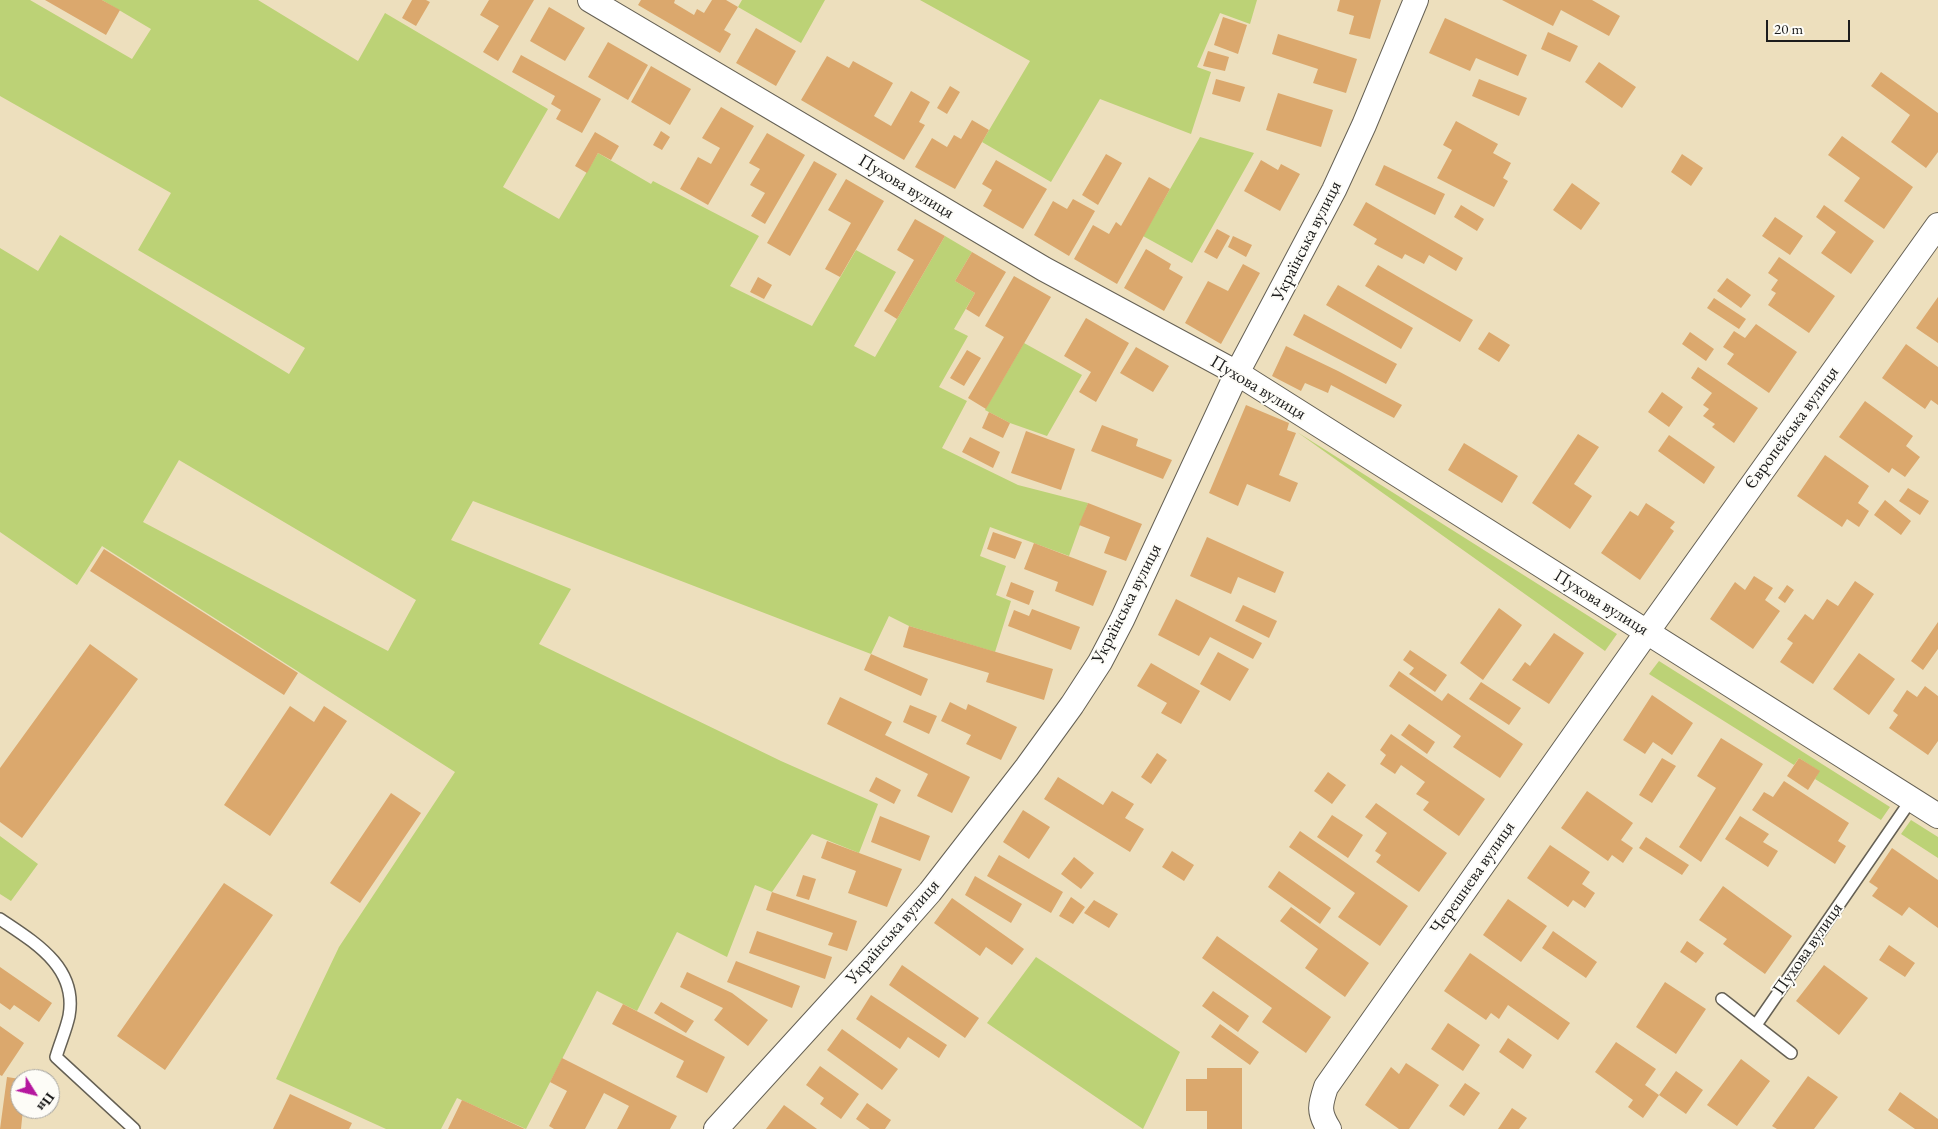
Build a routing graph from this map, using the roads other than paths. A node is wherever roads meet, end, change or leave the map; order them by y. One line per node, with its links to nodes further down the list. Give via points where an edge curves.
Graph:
1 (590, 0): 4 (street, Пухова вулиця, via 1044,269)
2 (1416, 0): 4 (street, Українська вулиця, via 1334,190)
3 (1938, 225): 5 (street, Європейська вулиця)
4 (1237, 374): 5 (street, Пухова вулиця); 13 (street, Українська вулиця, via 1122,620 1100,662 1072,704 930,892)
5 (1646, 632): 6 (street, Пухова вулиця); 14 (street, Черешнева вулиця, via 1326,1087 1320,1105)
6 (1912, 800): 7 (street, Пухова вулиця); 10 (lane, Пухова вулиця)
7 (1938, 816)
8 (0, 919): 12 (lane, via 49,956 68,982 68,1017 56,1057)
9 (1722, 999): 10 (lane)
10 (1756, 1025): 11 (lane)
11 (1791, 1052)
12 (134, 1129)
13 (716, 1129)
14 (1329, 1129)

